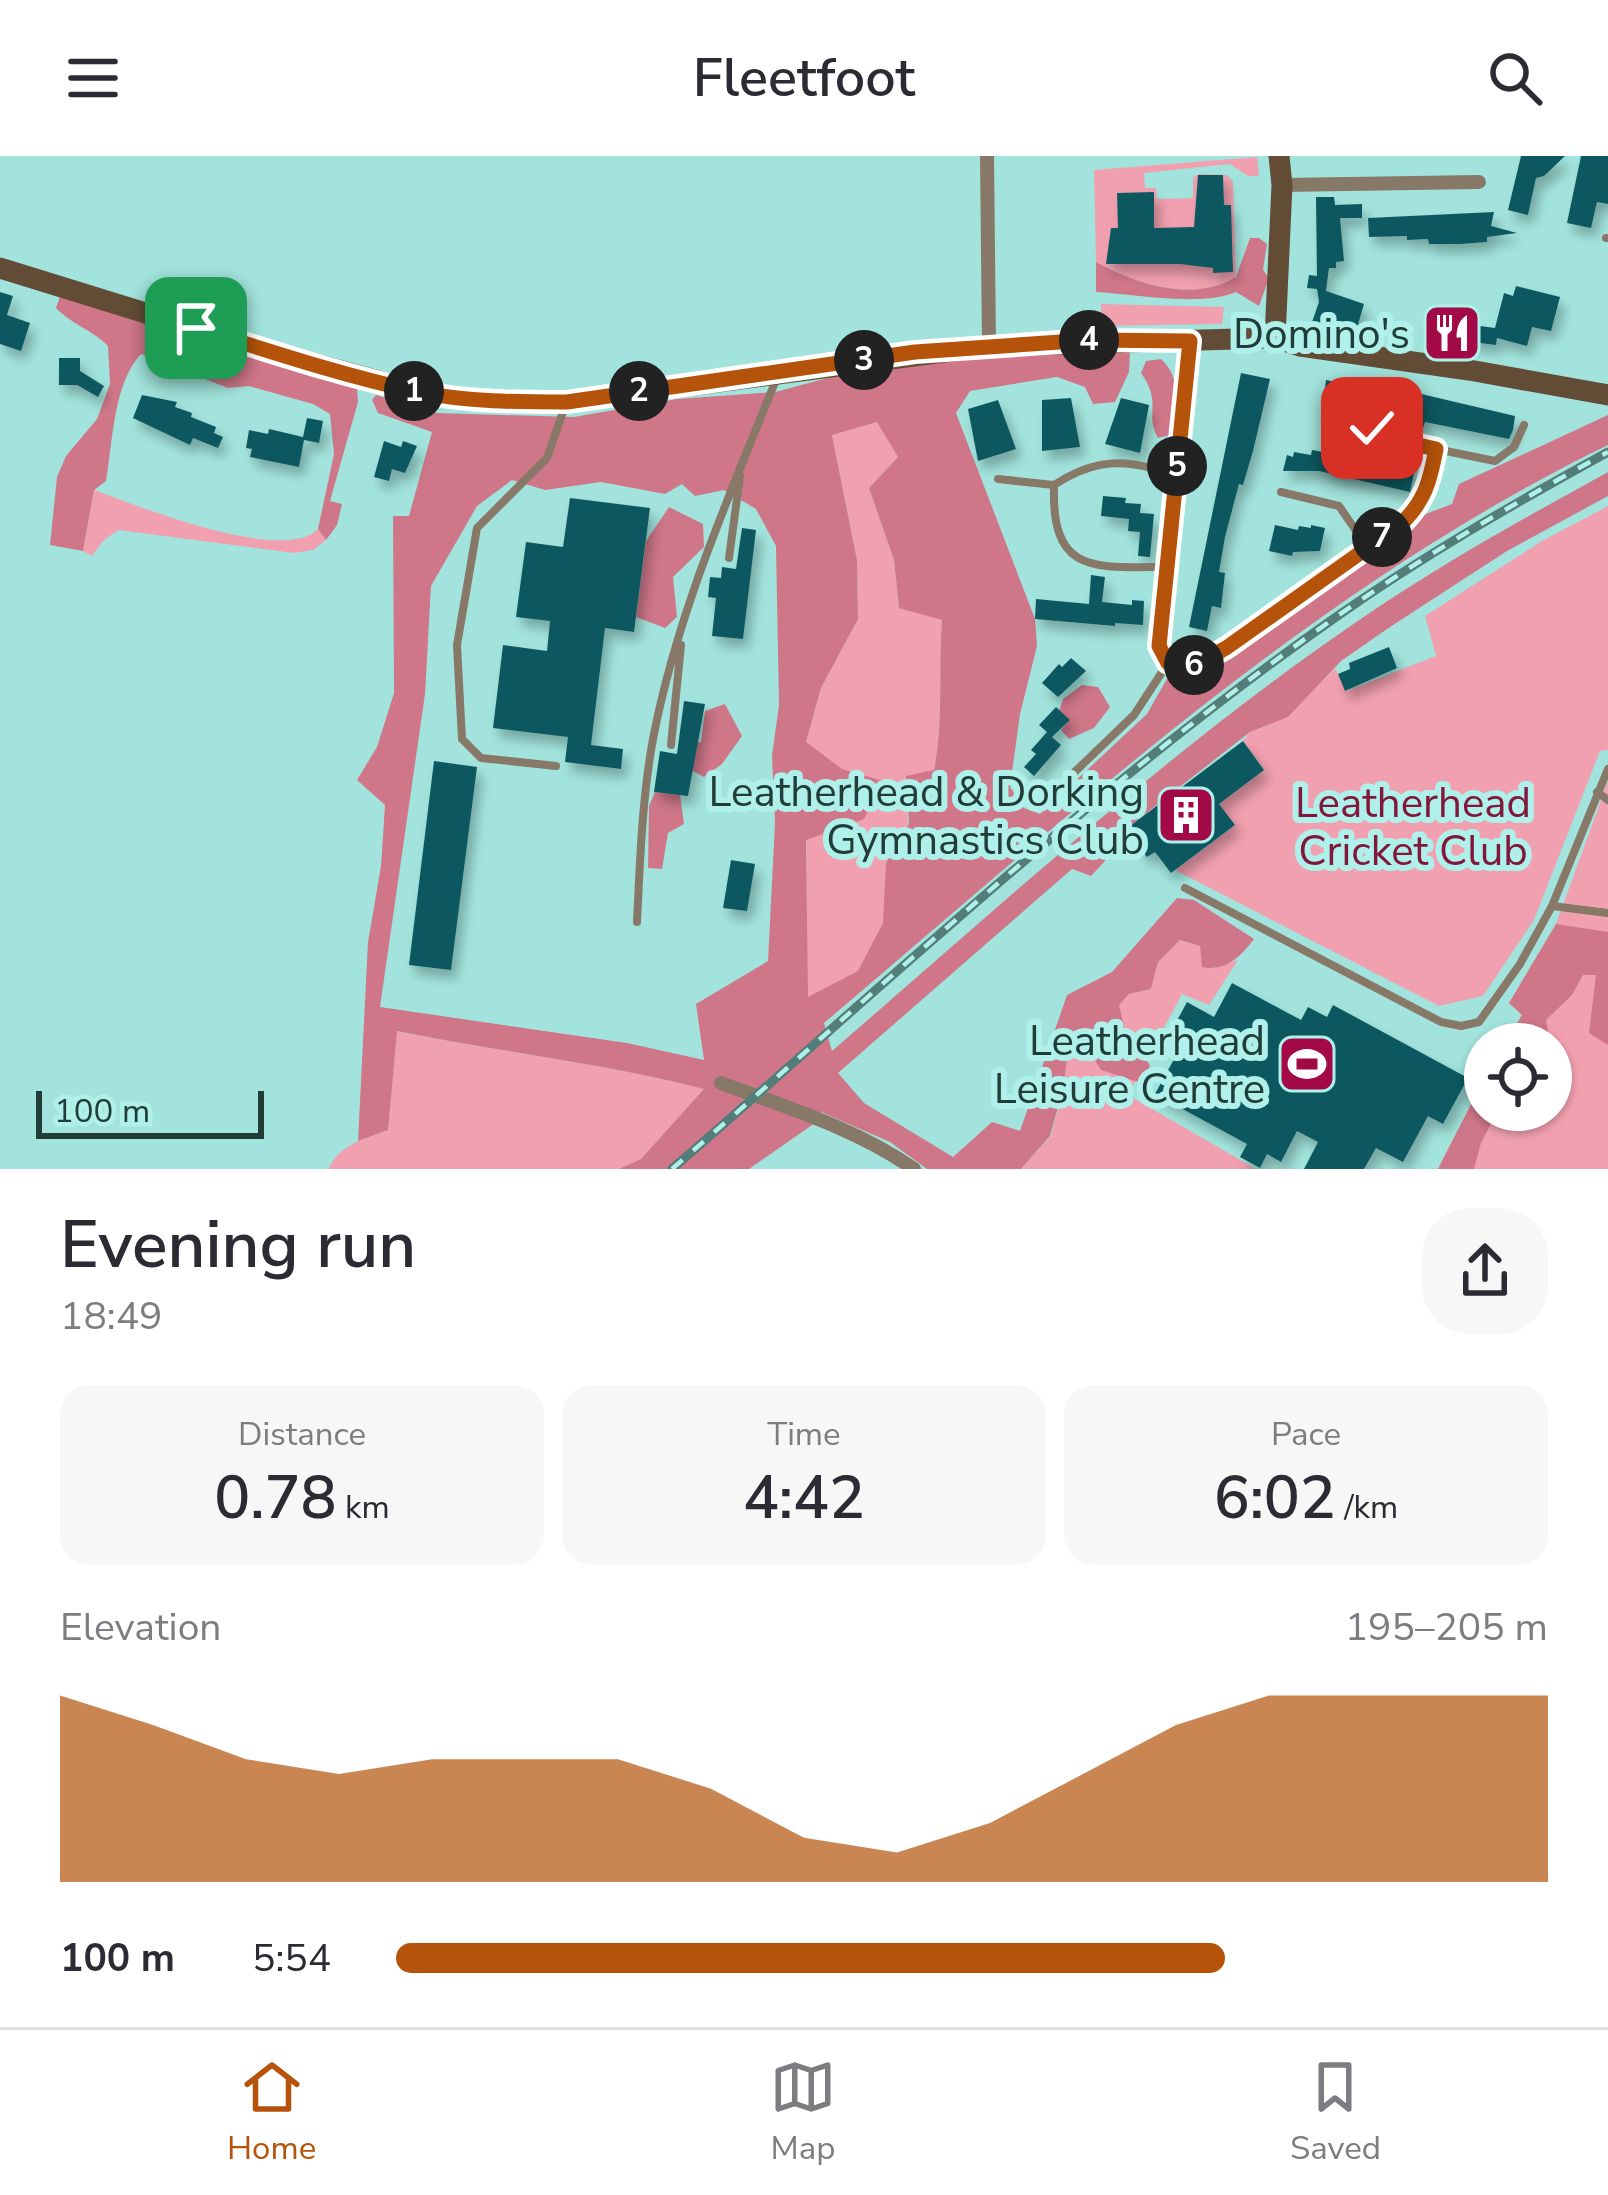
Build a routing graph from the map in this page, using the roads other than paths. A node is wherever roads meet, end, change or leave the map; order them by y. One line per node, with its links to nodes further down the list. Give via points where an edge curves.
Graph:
1 (987, 156): 8 (street)
2 (1279, 156): 4 (main road)
3 (1479, 182): 4 (street)
4 (1282, 184): 6 (main road)
5 (0, 268): 12 (main road, via 419,392)
6 (1275, 338): 7 (main road); 11 (main road)
7 (1190, 341): 8 (main road); 22 (street)
8 (989, 346): 9 (main road)
9 (779, 372): 12 (main road); 15 (lane)
10 (1379, 388): 14 (lane, via 1372,428 1378,436)
11 (1608, 395)
12 (567, 402): 26 (lane, via 547,458 477,528 458,645 463,739 481,758)
13 (1524, 424): 14 (lane, via 1514,447 1495,461)
14 (1436, 449): 20 (lane, via 1418,507)
15 (742, 464): 21 (lane); 23 (lane)
16 (1150, 468): 18 (lane, via 1109,461)
17 (998, 478): 18 (lane)
18 (1054, 485): 22 (lane, via 1053,521 1074,556 1096,567)
19 (1281, 492): 20 (lane, via 1340,506)
20 (1368, 548): 24 (lane, via 1226,648 1194,665)
21 (729, 558)
22 (1166, 567): 24 (street, via 1159,646)
23 (683, 627): 25 (lane); 34 (lane, via 653,739)
24 (1168, 663): 28 (lane, via 1134,715)
25 (671, 745)
26 (556, 766)
27 (1608, 769): 29 (lane)
28 (1059, 787)
29 (1597, 792): 30 (lane); 32 (lane)
30 (1608, 800)
31 (1185, 888): 32 (lane, via 1461,1026 1479,1022)
32 (1552, 906): 33 (lane)
33 (1608, 913)
34 (637, 922)
35 (722, 1083): 36 (street, via 840,1126)
36 (914, 1169)

